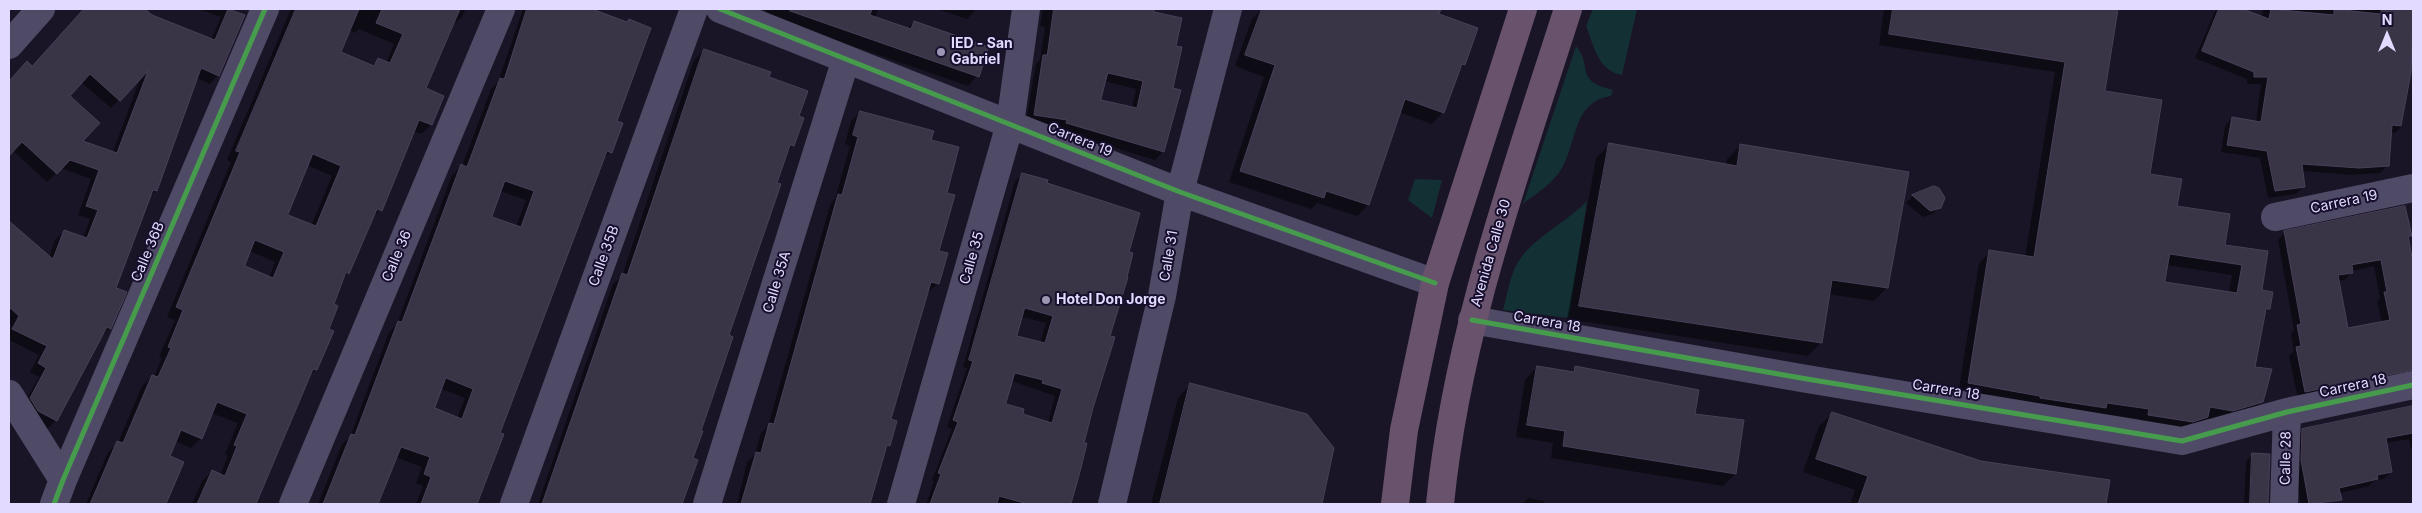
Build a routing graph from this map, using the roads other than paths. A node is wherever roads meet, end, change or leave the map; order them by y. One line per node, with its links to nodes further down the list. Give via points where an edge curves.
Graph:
1 (41, 9): 10 (street)
2 (265, 9): 21 (street, Calle 36B)
3 (501, 9): 22 (street, Calle 36)
4 (694, 9): 23 (street, Calle 35B)
5 (720, 9): 11 (street, Carrera 19)
6 (1026, 9): 12 (street, Calle 35)
7 (1228, 9): 14 (street, Calle 31)
8 (1523, 9): 16 (highway)
9 (1568, 9): 17 (highway, Avenida Calle 30, via 1493,241)
10 (9, 45)
11 (846, 59): 12 (street, Carrera 19); 24 (street, Calle 35A)
12 (1010, 124): 14 (street, Carrera 19); 25 (street, Calle 35)
13 (2413, 188): 15 (street, Carrera 19)
14 (1180, 192): 16 (street, Carrera 19); 26 (street, Calle 31, via 1162,296)
15 (2275, 217)
16 (1435, 283): 27 (highway, via 1404,430)
17 (1472, 320): 20 (street, Carrera 18, via 2182,441); 28 (highway, Avenida Calle 30, via 1446,448)
18 (2413, 385): 20 (street, Carrera 18)
19 (9, 394): 21 (street)
20 (2287, 412): 29 (street, Calle 28)
21 (58, 492)
22 (293, 504)
23 (514, 504)
24 (707, 504)
25 (901, 504)
26 (1112, 504)
27 (1395, 504)
28 (1440, 504)
29 (2284, 504)

